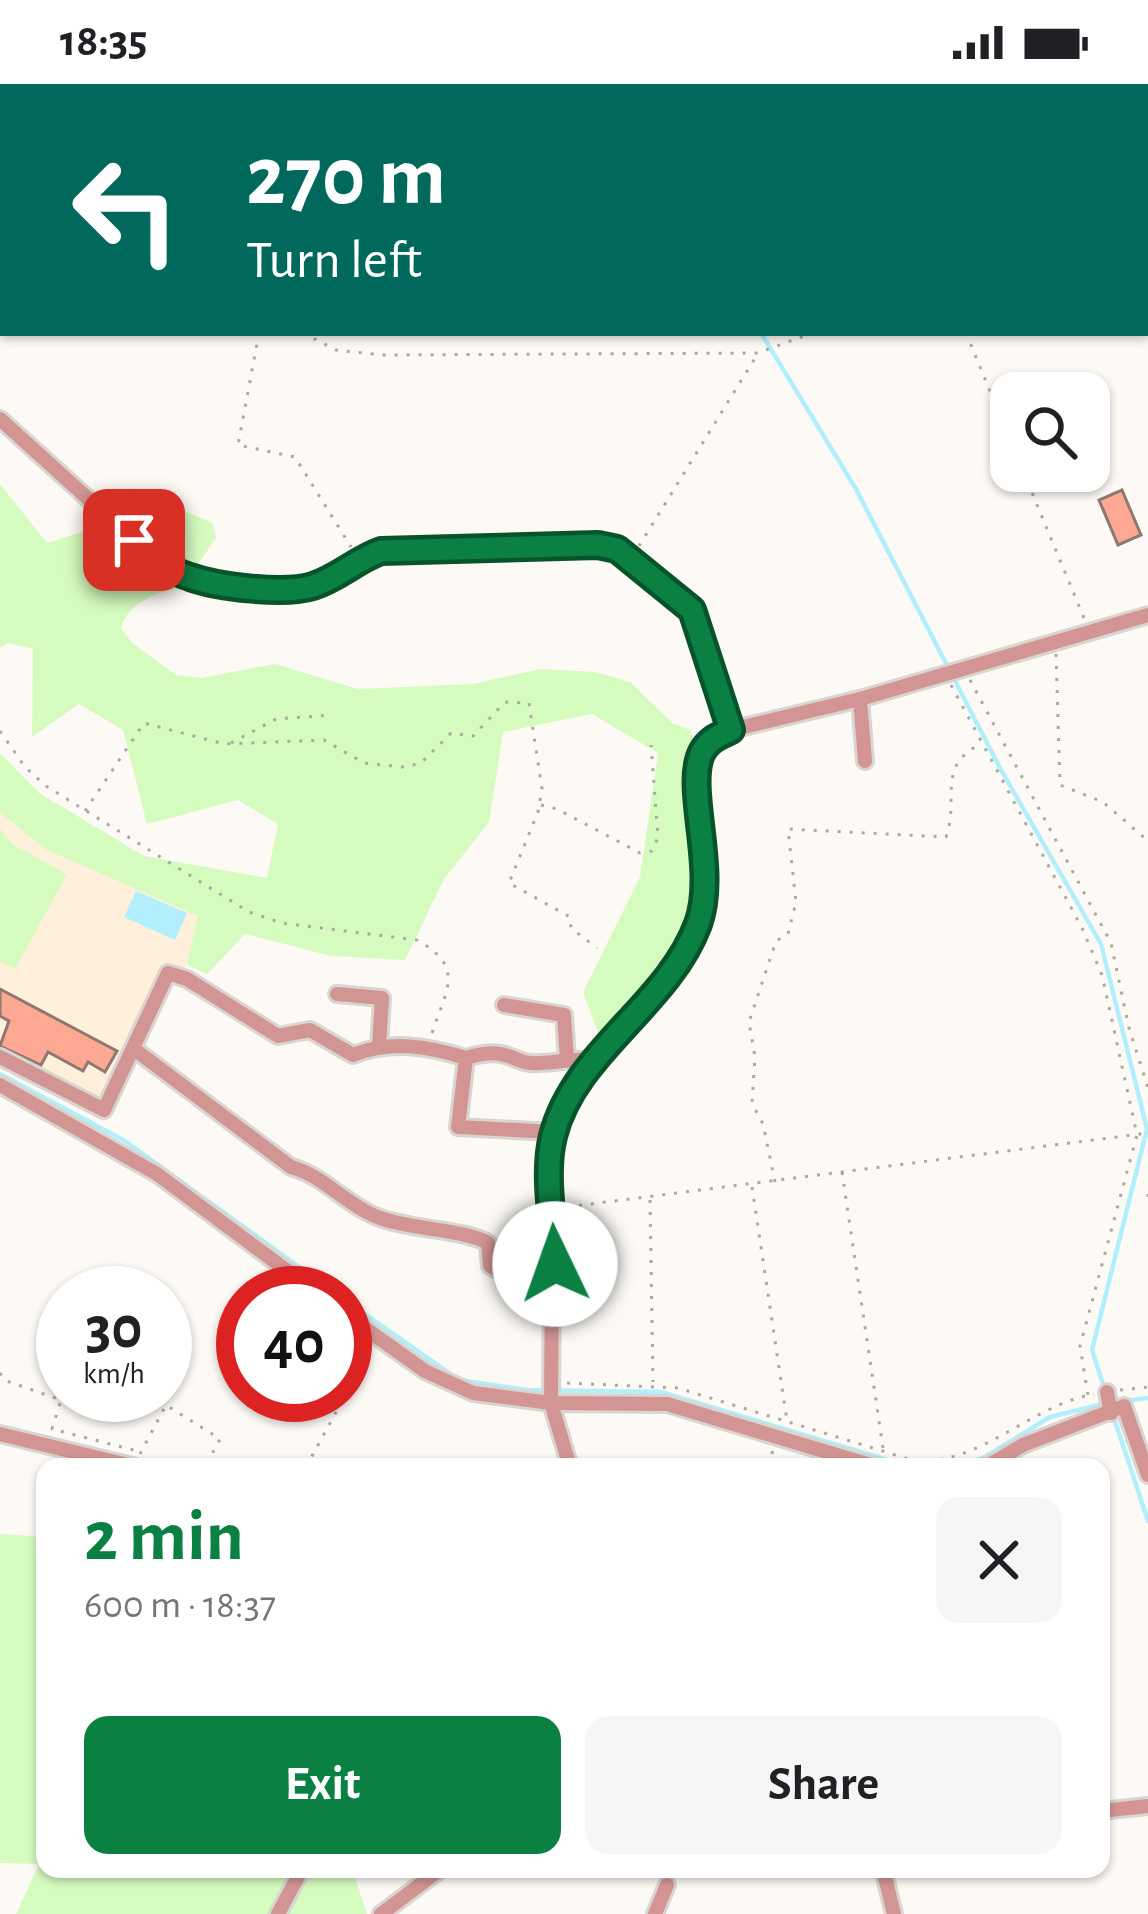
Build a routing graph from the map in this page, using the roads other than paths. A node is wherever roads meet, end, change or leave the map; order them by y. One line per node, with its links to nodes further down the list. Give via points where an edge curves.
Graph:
1 (0, 419): 4 (street, via 159,563 192,578 284,591 333,578 358,559 413,548 617,549 692,610)
2 (1148, 615): 3 (street)
3 (860, 698): 4 (street); 5 (street)
4 (731, 730): 13 (street, via 705,746 697,771 707,885 692,938)
5 (865, 760)
6 (337, 994): 8 (street, via 382,998)
7 (504, 1005): 12 (street, via 563,1016)
8 (379, 1047): 9 (street, via 353,1055 310,1030 278,1036 167,973); 11 (street, via 428,1046)
9 (134, 1048): 10 (street, via 104,1110); 16 (street, via 291,1167 315,1173 373,1216 477,1237 499,1271)
10 (0, 1057)
11 (466, 1058): 12 (street, via 490,1051 534,1064); 15 (street, via 458,1127)
12 (567, 1059): 13 (street)
13 (598, 1060): 15 (street)
14 (0, 1085): 17 (street, via 157,1174)
15 (553, 1132): 16 (street)
16 (555, 1264): 20 (street)
17 (281, 1266)
18 (372, 1333): 20 (street, via 450,1386)
19 (1107, 1392): 21 (street)
20 (551, 1403): 24 (street); 25 (street, via 667,1404)
21 (1111, 1413): 26 (street); 27 (street, via 1124,1406)
22 (0, 1434): 23 (street)
23 (70, 1458)
24 (567, 1458)
25 (846, 1458)
26 (1004, 1458)
27 (1148, 1475)
28 (1148, 1806): 29 (street)
29 (1110, 1810)
30 (297, 1878): 35 (street)
31 (430, 1878): 34 (street)
32 (885, 1878): 37 (street)
33 (667, 1885): 36 (street)
34 (387, 1912)
35 (278, 1914)
36 (655, 1914)
37 (894, 1914)

